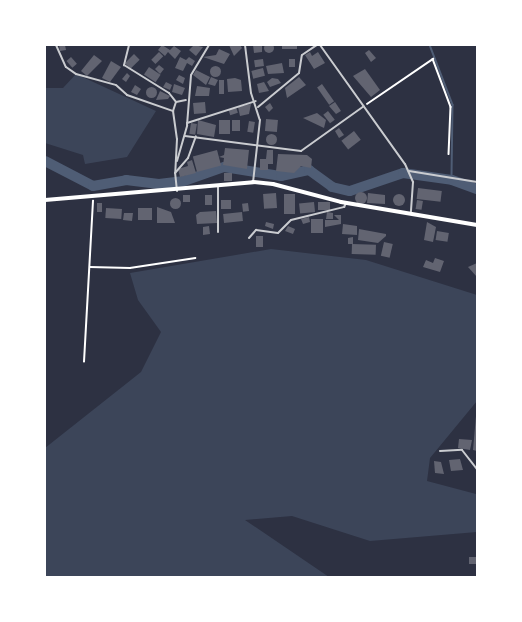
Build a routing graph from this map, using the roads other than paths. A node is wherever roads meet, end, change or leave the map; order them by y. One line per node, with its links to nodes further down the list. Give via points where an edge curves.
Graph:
1 (56, 45): 11 (street, via 66,67 76,74 116,85 127,95)
2 (129, 45): 8 (street, via 124,65 169,93)
3 (209, 45): 6 (street, via 191,75)
4 (245, 45): 7 (street)
5 (319, 45): 9 (street); 10 (street, via 302,55 300,73)
6 (186, 100): 8 (street); 12 (street)
7 (256, 101): 10 (street); 12 (street)
8 (176, 102): 11 (street)
9 (364, 106): 15 (street, via 301,151); 17 (street)
10 (258, 107): 15 (street)
11 (173, 111): 16 (street)
12 (187, 123): 13 (street)
13 (185, 136): 14 (street); 16 (street)
14 (196, 136): 15 (street); 18 (street, via 188,158)
15 (258, 145): 19 (street)
16 (176, 165): 18 (street)
17 (408, 172): 20 (street, via 452,175); 25 (street, via 413,182)
18 (175, 173): 22 (street)
19 (253, 182): 21 (main road); 24 (main road)
20 (477, 182)
21 (218, 185): 22 (main road); 27 (street)
22 (177, 189): 23 (main road)
23 (45, 200)
24 (346, 203): 25 (main road); 28 (street, via 344,207 291,220 278,233 256,230)
25 (411, 213): 26 (main road)
26 (477, 225)
27 (218, 232)
28 (249, 238)
29 (440, 451): 30 (street, via 462,450)
30 (477, 469)

